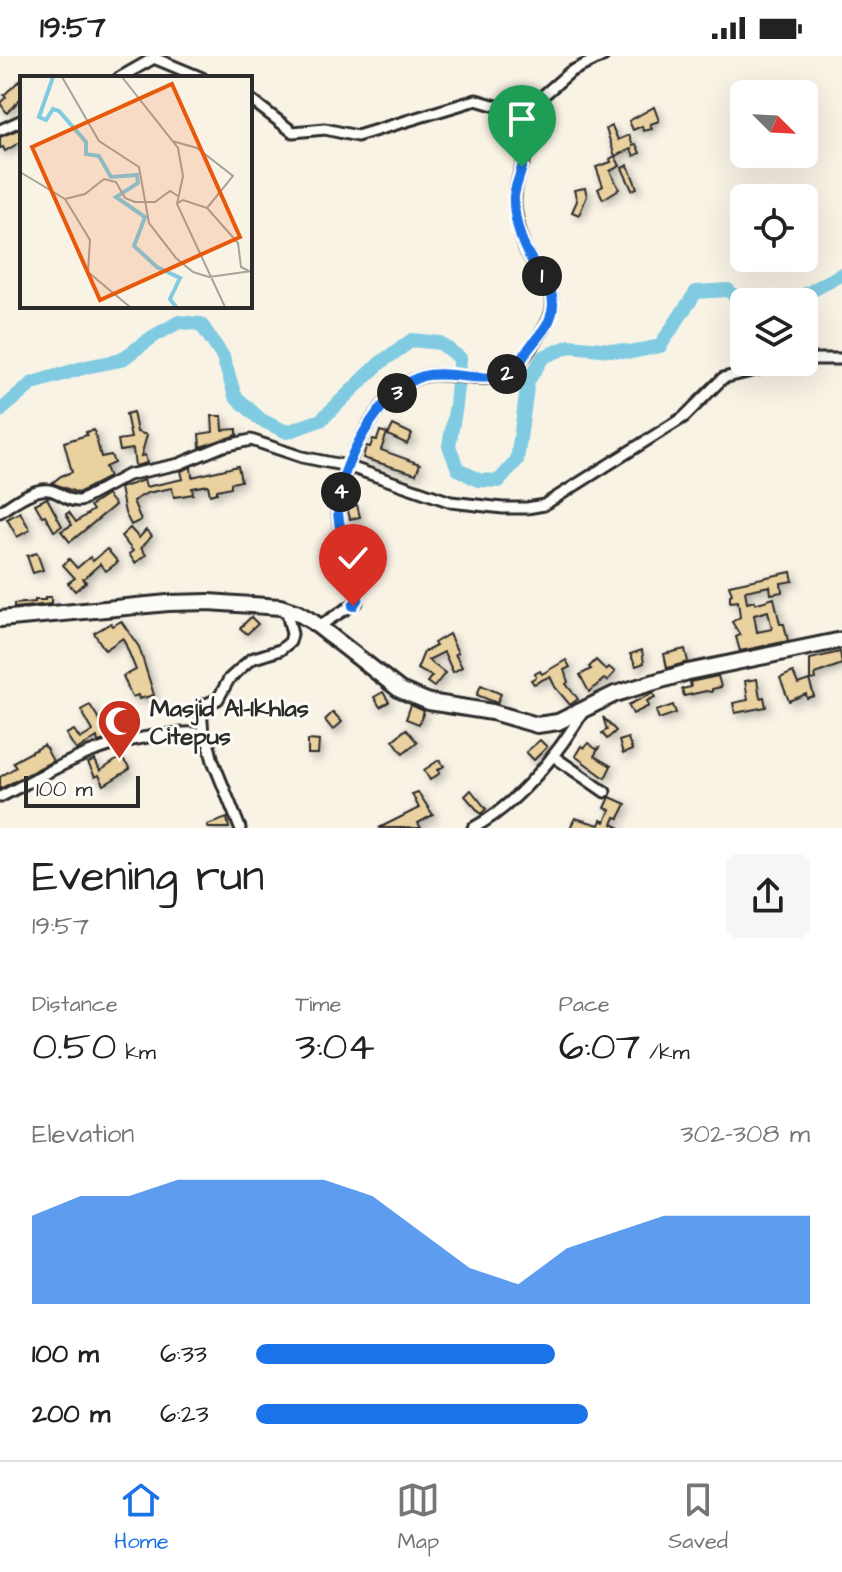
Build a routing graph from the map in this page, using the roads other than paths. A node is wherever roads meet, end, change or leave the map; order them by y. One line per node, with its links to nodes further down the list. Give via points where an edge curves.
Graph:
1 (603, 56): 5 (street, via 570,72)
2 (122, 76): 3 (street, via 154,58)
3 (197, 76)
4 (252, 101): 5 (street, via 293,132 325,129 353,136 476,100 510,110)
5 (537, 101): 11 (street, via 536,123 514,196 525,248 549,285 553,304 548,322 518,365 500,376 427,375 402,387 358,441)
6 (20, 121): 7 (street)
7 (0, 130)
8 (818, 359): 9 (street)
9 (842, 359)
10 (731, 376): 11 (street, via 684,417 544,505 503,508 451,502)
11 (347, 466): 12 (street, via 242,440 179,464 128,475 80,501 39,490); 15 (street, via 338,508 358,598)
12 (0, 512)
13 (286, 609): 14 (main road, via 252,603 168,603); 15 (main road); 18 (street, via 290,642 249,660 218,699 204,705)
14 (0, 619)
15 (319, 626): 17 (main road, via 400,690 429,702 537,725)
16 (842, 640): 17 (main road, via 688,672 615,694)
17 (584, 710): 19 (street)
18 (203, 734): 21 (street, via 140,737 89,751); 22 (street)
19 (553, 756): 20 (street); 23 (street, via 500,811)
20 (605, 792)
21 (0, 797)
22 (240, 828)
23 (473, 828)

